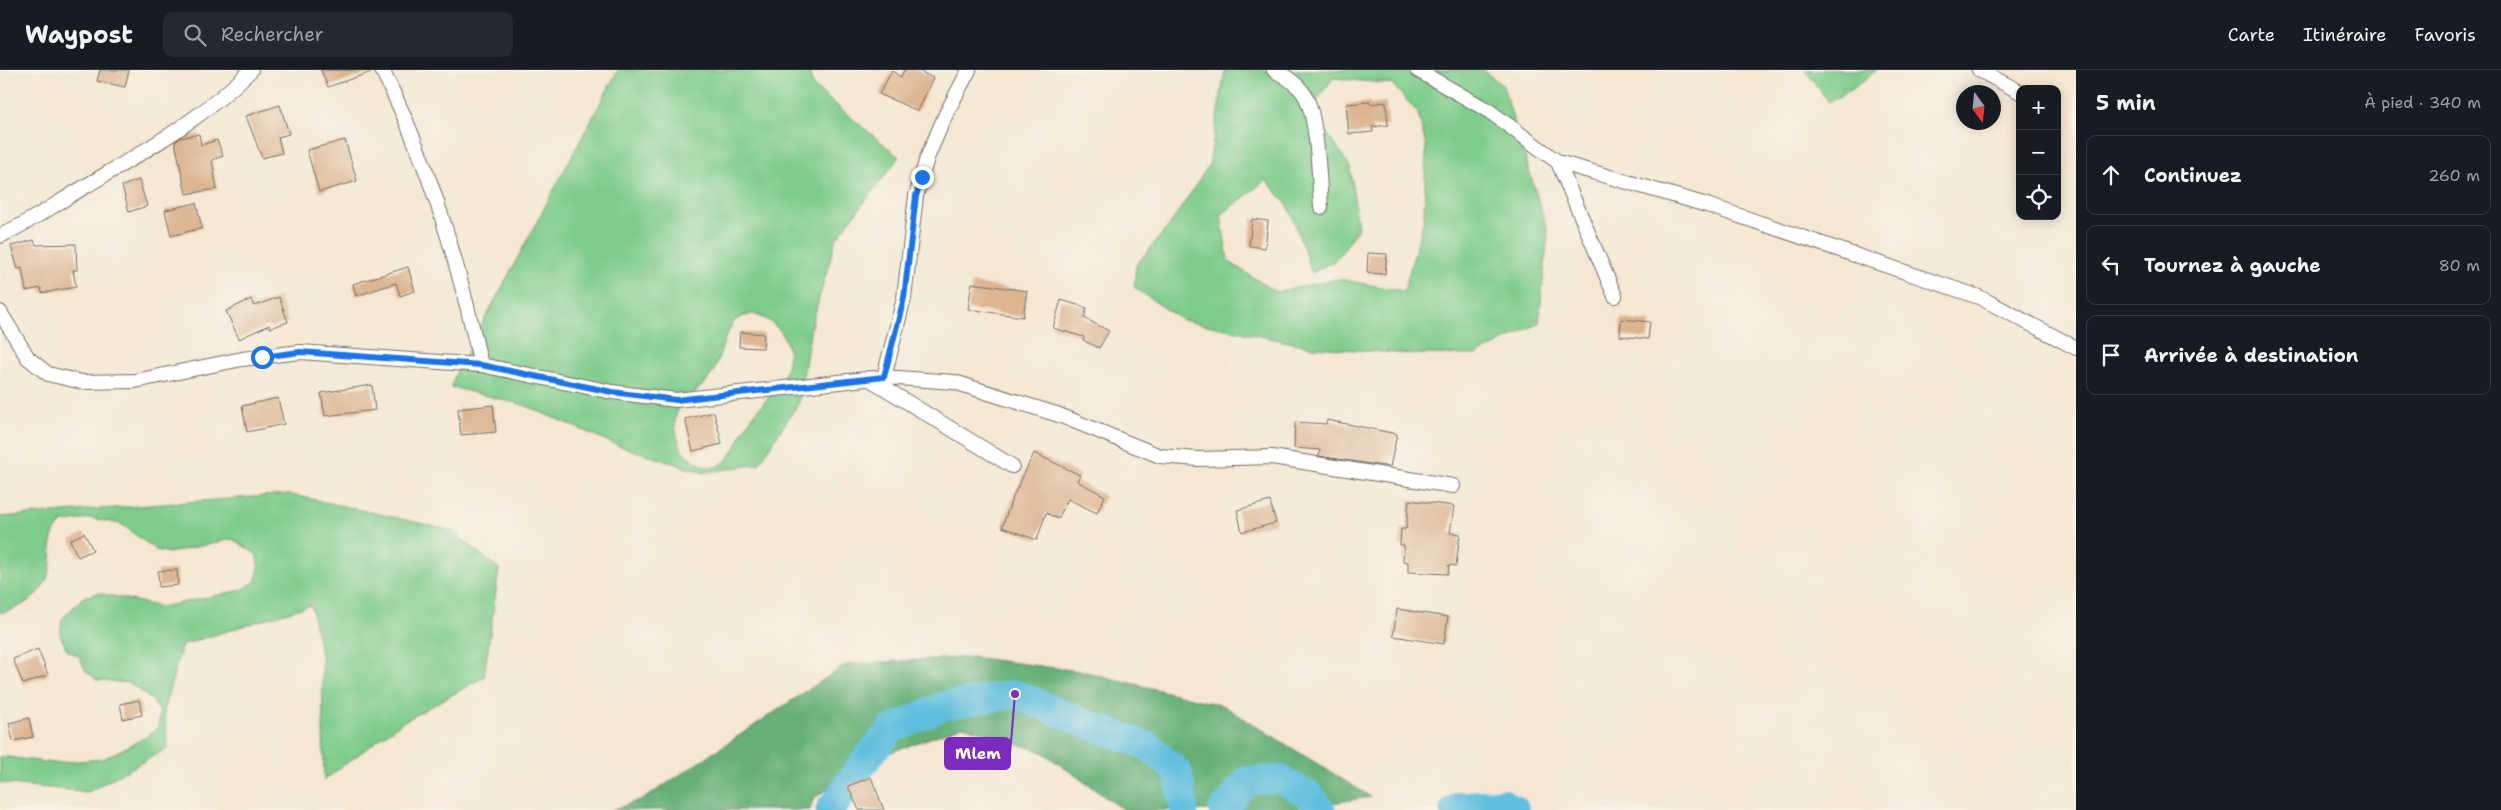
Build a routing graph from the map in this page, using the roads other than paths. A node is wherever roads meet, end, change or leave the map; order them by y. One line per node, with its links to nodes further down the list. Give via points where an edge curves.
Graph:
1 (250, 70): 10 (street, via 228,93 186,124)
2 (382, 70): 14 (street, via 435,192 461,277)
3 (970, 70): 15 (street, via 927,158 916,196 904,298)
4 (1274, 70): 9 (street, via 1292,80 1311,109)
5 (1417, 70): 8 (street, via 1489,111)
6 (1979, 70): 7 (street)
7 (2016, 90)
8 (1558, 162): 11 (street); 13 (street, via 1707,205 1979,297)
9 (1321, 207)
10 (0, 236)
11 (1615, 296)
12 (0, 312): 14 (street, via 28,358 48,374 82,382 135,381 242,359 300,352)
13 (2076, 348)
14 (481, 365): 16 (street, via 612,392 676,400)
15 (884, 377): 16 (street); 18 (street, via 954,382 1059,415 1160,456 1198,460 1272,457)
16 (868, 378): 17 (street)
17 (1012, 466)
18 (1454, 486)

